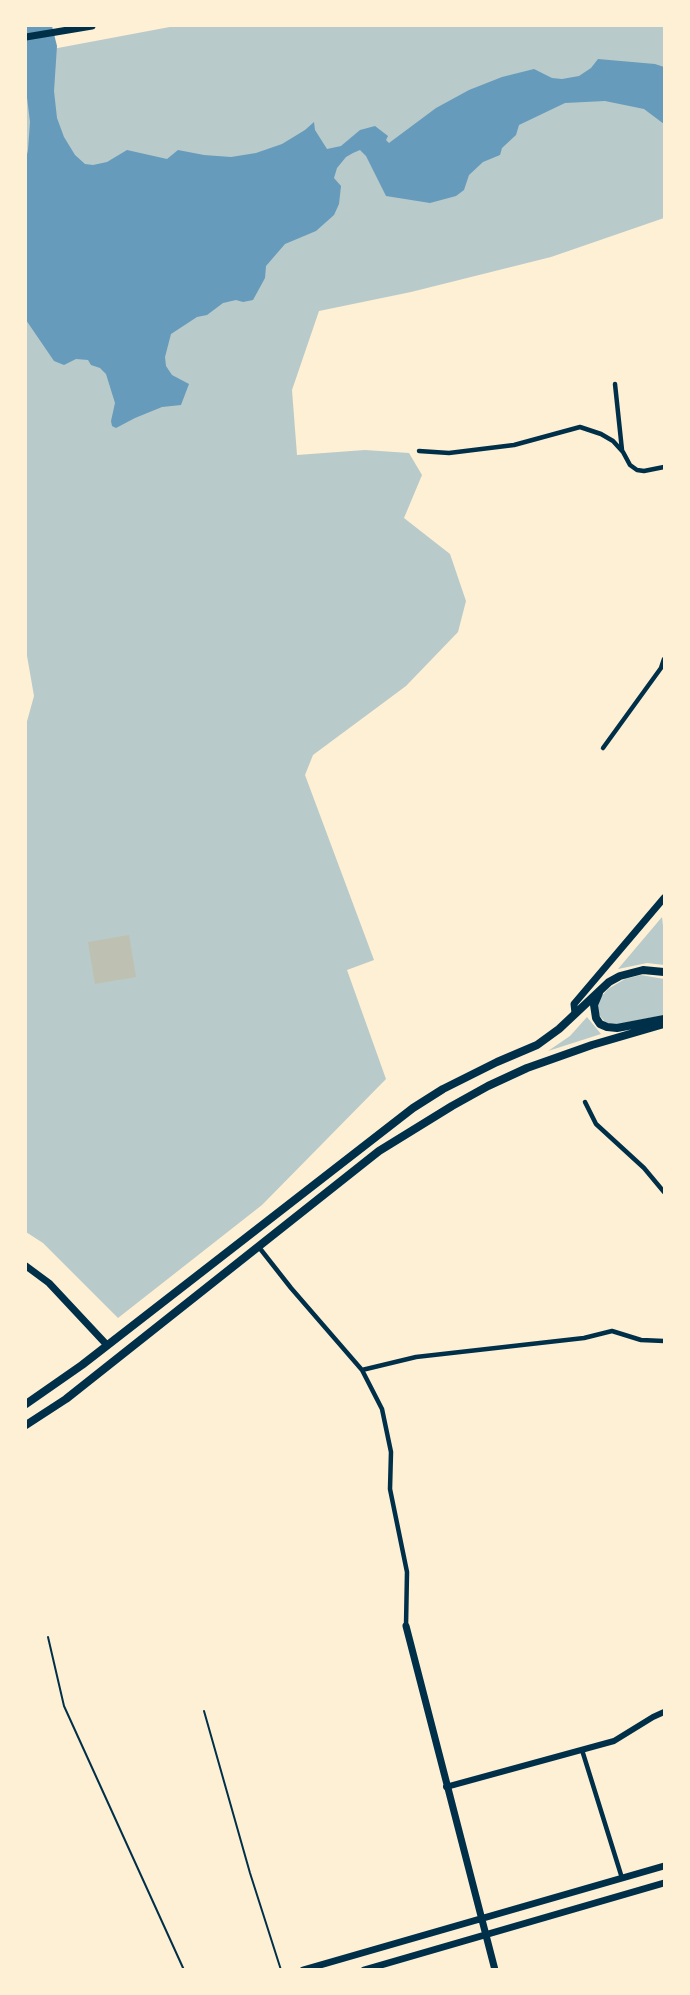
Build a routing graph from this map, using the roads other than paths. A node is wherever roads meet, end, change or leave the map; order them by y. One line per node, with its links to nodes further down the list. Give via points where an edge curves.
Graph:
1 (92, 26): 2 (main road)
2 (26, 38)
3 (615, 384): 5 (street)
4 (419, 451): 5 (street, via 449,453 514,445 580,427 601,434)
5 (623, 452): 6 (street, via 637,470)
6 (664, 467)
7 (664, 659): 8 (street)
8 (603, 748)
9 (664, 898): 12 (main road, via 574,1004)
10 (664, 972): 11 (main road, via 643,970 620,976)
11 (599, 991): 12 (main road); 13 (main road, via 594,1005 600,1024 617,1028)
12 (575, 1013): 20 (main road, via 537,1045 413,1108)
13 (664, 1019)
14 (664, 1024): 17 (main road, via 527,1068 488,1086 378,1151)
15 (585, 1102): 16 (street, via 596,1124)
16 (664, 1192)
17 (258, 1246): 21 (street); 23 (main road, via 66,1399)
18 (26, 1266): 20 (main road, via 49,1283)
19 (664, 1341): 21 (street, via 641,1340 612,1331 584,1338 425,1356)
20 (106, 1344): 22 (main road)
21 (362, 1370): 24 (street, via 382,1409 392,1452 390,1489 406,1572)
22 (26, 1404)
23 (26, 1425)
24 (406, 1626): 29 (main road)
25 (48, 1637): 35 (lane, via 64,1706)
26 (204, 1711): 36 (lane)
27 (664, 1712): 28 (street, via 614,1741)
28 (582, 1750): 29 (street); 31 (street)
29 (446, 1787): 33 (main road)
30 (664, 1866): 31 (main road)
31 (622, 1878): 33 (main road)
32 (664, 1883): 34 (main road)
33 (482, 1917): 34 (main road); 37 (main road)
34 (486, 1933): 38 (main road); 39 (main road)
35 (184, 1970)
36 (281, 1970)
37 (303, 1970)
38 (364, 1970)
39 (495, 1970)

